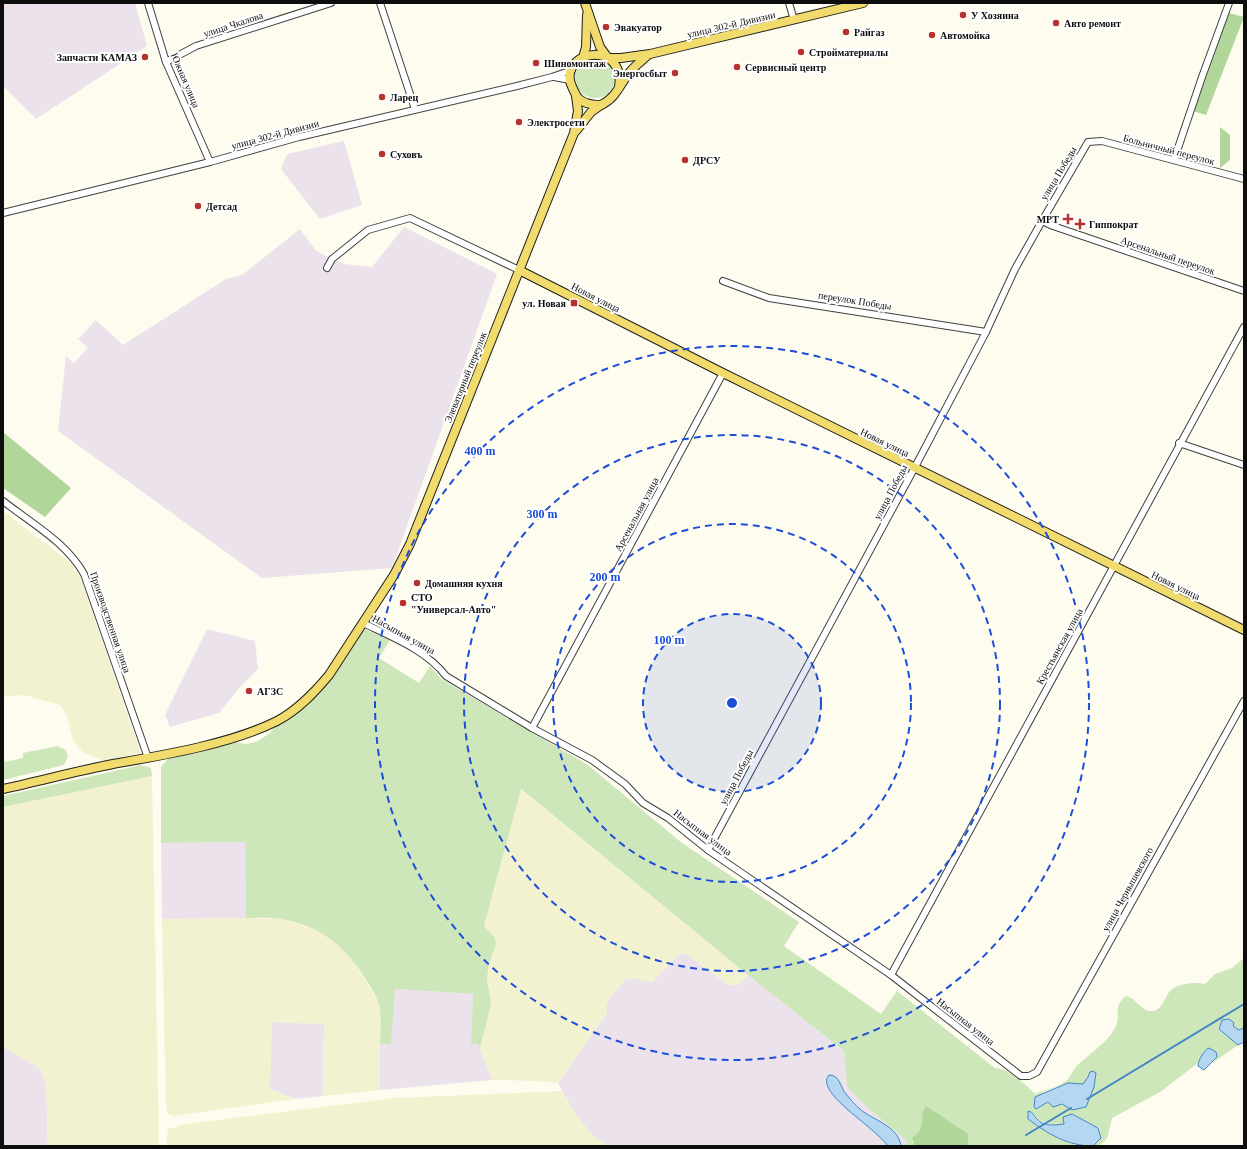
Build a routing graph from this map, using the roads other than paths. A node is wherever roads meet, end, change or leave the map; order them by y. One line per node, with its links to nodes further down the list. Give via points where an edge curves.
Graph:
1 (148, 3): 12 (street, Южная улица)
2 (331, 3): 12 (street, улица Чкалова, via 196,46)
3 (380, 3): 19 (street)
4 (789, 3): 8 (street)
5 (863, 3): 8 (main road, улица 302-й Дивизии)
6 (1229, 3): 22 (street)
7 (586, 6): 10 (main road, via 586,47); 11 (main road, via 600,47)
8 (794, 20): 9 (main road, улица 302-й Дивизии)
9 (650, 54): 11 (main road, улица 302-й Дивизии); 16 (main road, улица 302-й Дивизии, via 636,65)
10 (582, 58): 11 (main road, via 600,55); 13 (main road)
11 (608, 58): 16 (main road, via 619,73)
12 (166, 62): 23 (street, Южная улица)
13 (572, 70): 14 (street, улица 302-й Дивизии); 15 (main road)
14 (552, 77): 15 (street, улица 302-й Дивизии); 19 (street, улица 302-й Дивизии)
15 (570, 80): 17 (main road)
16 (619, 88): 18 (main road, via 615,95)
17 (576, 96): 18 (main road, via 584,102); 20 (main road, Элеваторный переулок, via 578,111)
18 (601, 105): 20 (main road, Элеваторный переулок, via 591,112)
19 (415, 109): 23 (street, улица 302-й Дивизии)
20 (574, 133): 28 (main road, Элеваторный переулок)
21 (1088, 142): 22 (street, Больничный переулок, via 1102,141); 26 (street, улица Победы)
22 (1174, 160): 24 (street, Больничный переулок)
23 (210, 162): 25 (street, улица 302-й Дивизии)
24 (1244, 179)
25 (3, 213)
26 (1042, 221): 30 (street, Арсенальный переулок); 32 (street, улица Победы, via 1015,269)
27 (327, 268): 28 (street, via 332,259 368,230 410,218)
28 (519, 270): 33 (main road, Новая улица); 39 (main road, Элеваторный переулок, via 410,544 394,575)
29 (723, 281): 32 (street, переулок Победы, via 769,298)
30 (1244, 291)
31 (1244, 327): 34 (street, Крестьянская улица)
32 (986, 332): 36 (street, улица Победы)
33 (723, 373): 36 (main road, Новая улица); 42 (street, Арсенальная улица)
34 (1179, 443): 35 (street); 38 (street, Крестьянская улица)
35 (1244, 465)
36 (914, 467): 38 (main road, Новая улица); 45 (street, улица Победы)
37 (3, 501): 43 (street, Производственная улица, via 56,541 77,561 84,574)
38 (1114, 566): 40 (main road, Новая улица); 46 (street, Крестьянская улица)
39 (363, 623): 42 (street, Насыпная улица, via 404,643 436,664 446,676); 43 (main road, Элеваторный переулок, via 319,687 297,708 278,720 236,737)
40 (1244, 630)
41 (1244, 701): 47 (street, улица Чернышевского, via 1037,1072 1030,1076)
42 (532, 728): 45 (street, Насыпная улица, via 592,760 625,784 643,803 668,818)
43 (148, 758): 44 (main road, Элеваторный переулок)
44 (3, 789)
45 (708, 850): 46 (street, Насыпная улица)
46 (891, 975): 47 (street, Насыпная улица)
47 (1021, 1076)

